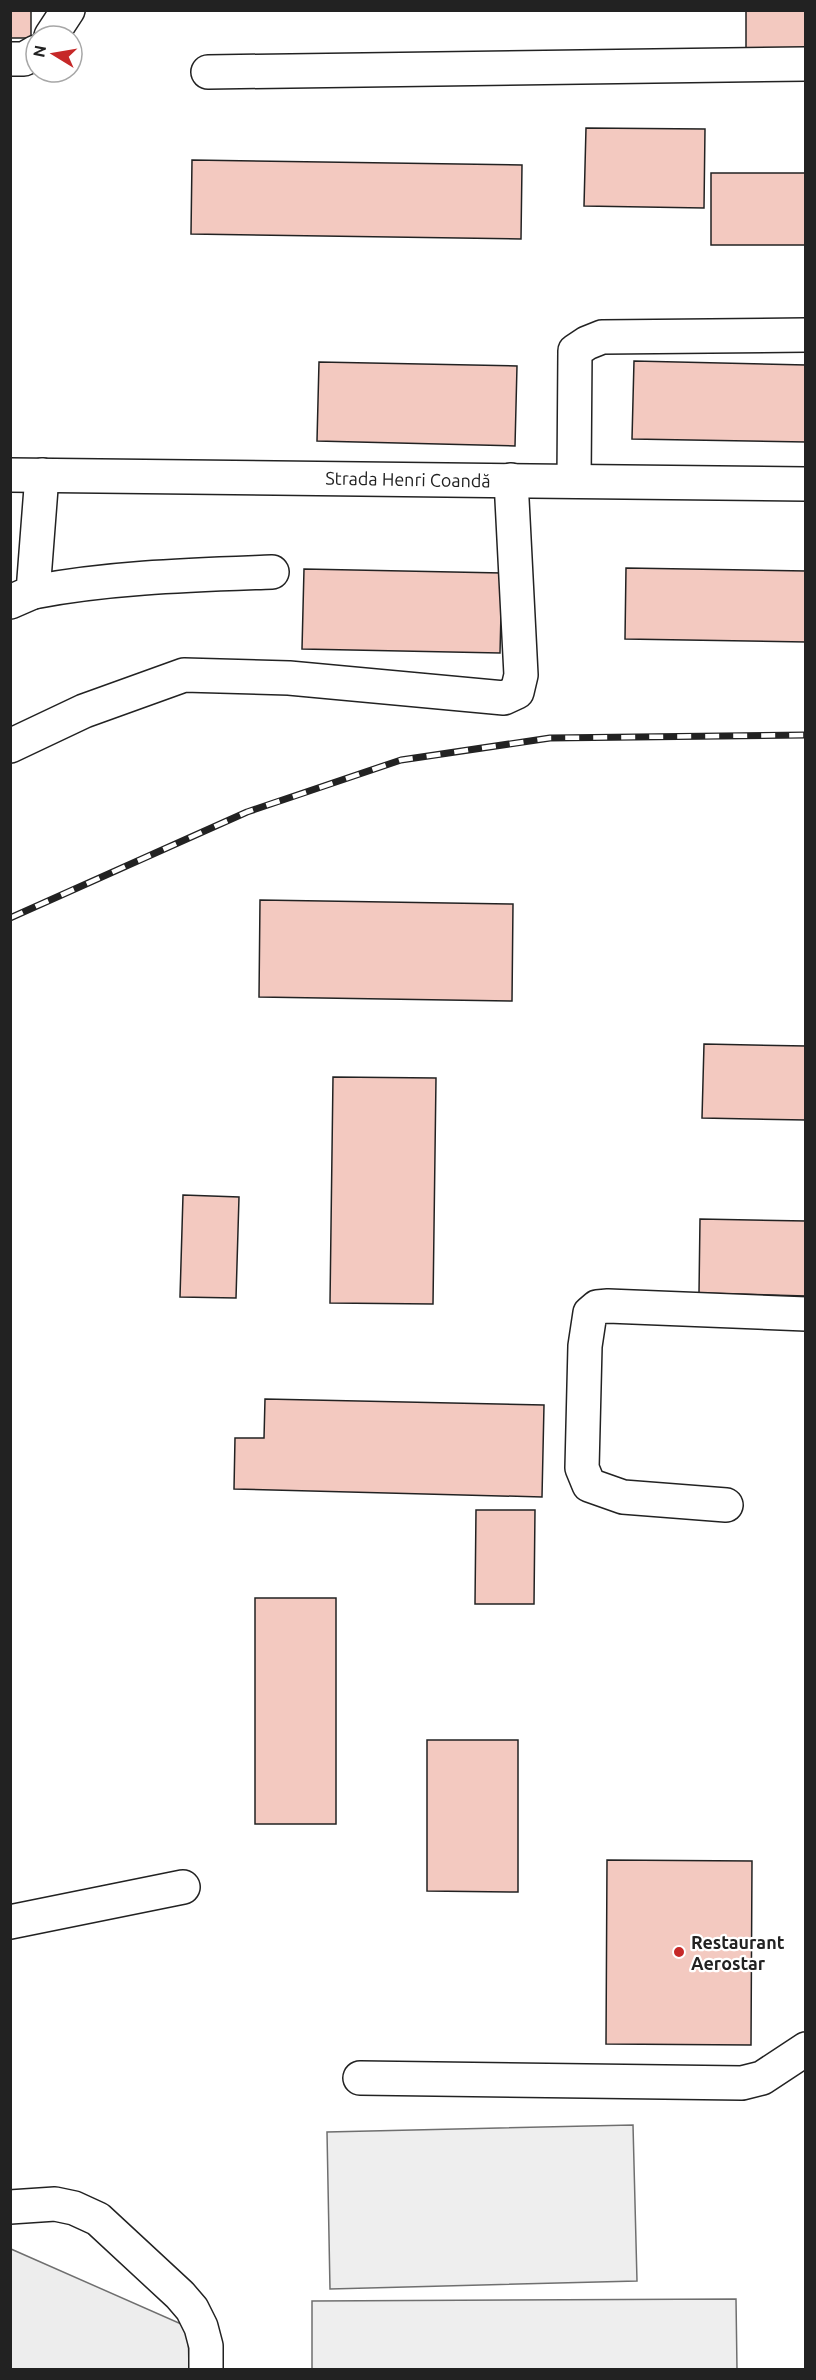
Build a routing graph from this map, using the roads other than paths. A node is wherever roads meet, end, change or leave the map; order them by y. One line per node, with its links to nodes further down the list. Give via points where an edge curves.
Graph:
1 (68, 10): 2 (street)
2 (59, 24)
3 (806, 64): 4 (street)
4 (208, 72)
5 (806, 335): 8 (street, via 602,337 587,342 575,351)
6 (26, 475): 7 (street, Strada Henri Coandă); 11 (street)
7 (511, 480): 8 (street, Strada Henri Coandă); 12 (street, via 521,675 517,692 504,698 289,678 184,675 84,711)
8 (574, 481): 9 (street, Strada Henri Coandă)
9 (806, 484)
10 (272, 572): 11 (street, via 70,585)
11 (22, 597)
12 (10, 746)
13 (806, 1314): 14 (street, via 608,1306 590,1312 585,1346 585,1479 590,1485 623,1497)
14 (726, 1505)
15 (183, 1887): 16 (street)
16 (10, 1922)
17 (806, 2049): 18 (street, via 762,2078 742,2083)
18 (360, 2078)
19 (10, 2206): 20 (street, via 55,2205 74,2208 98,2219 192,2309 204,2337)
20 (206, 2370)

